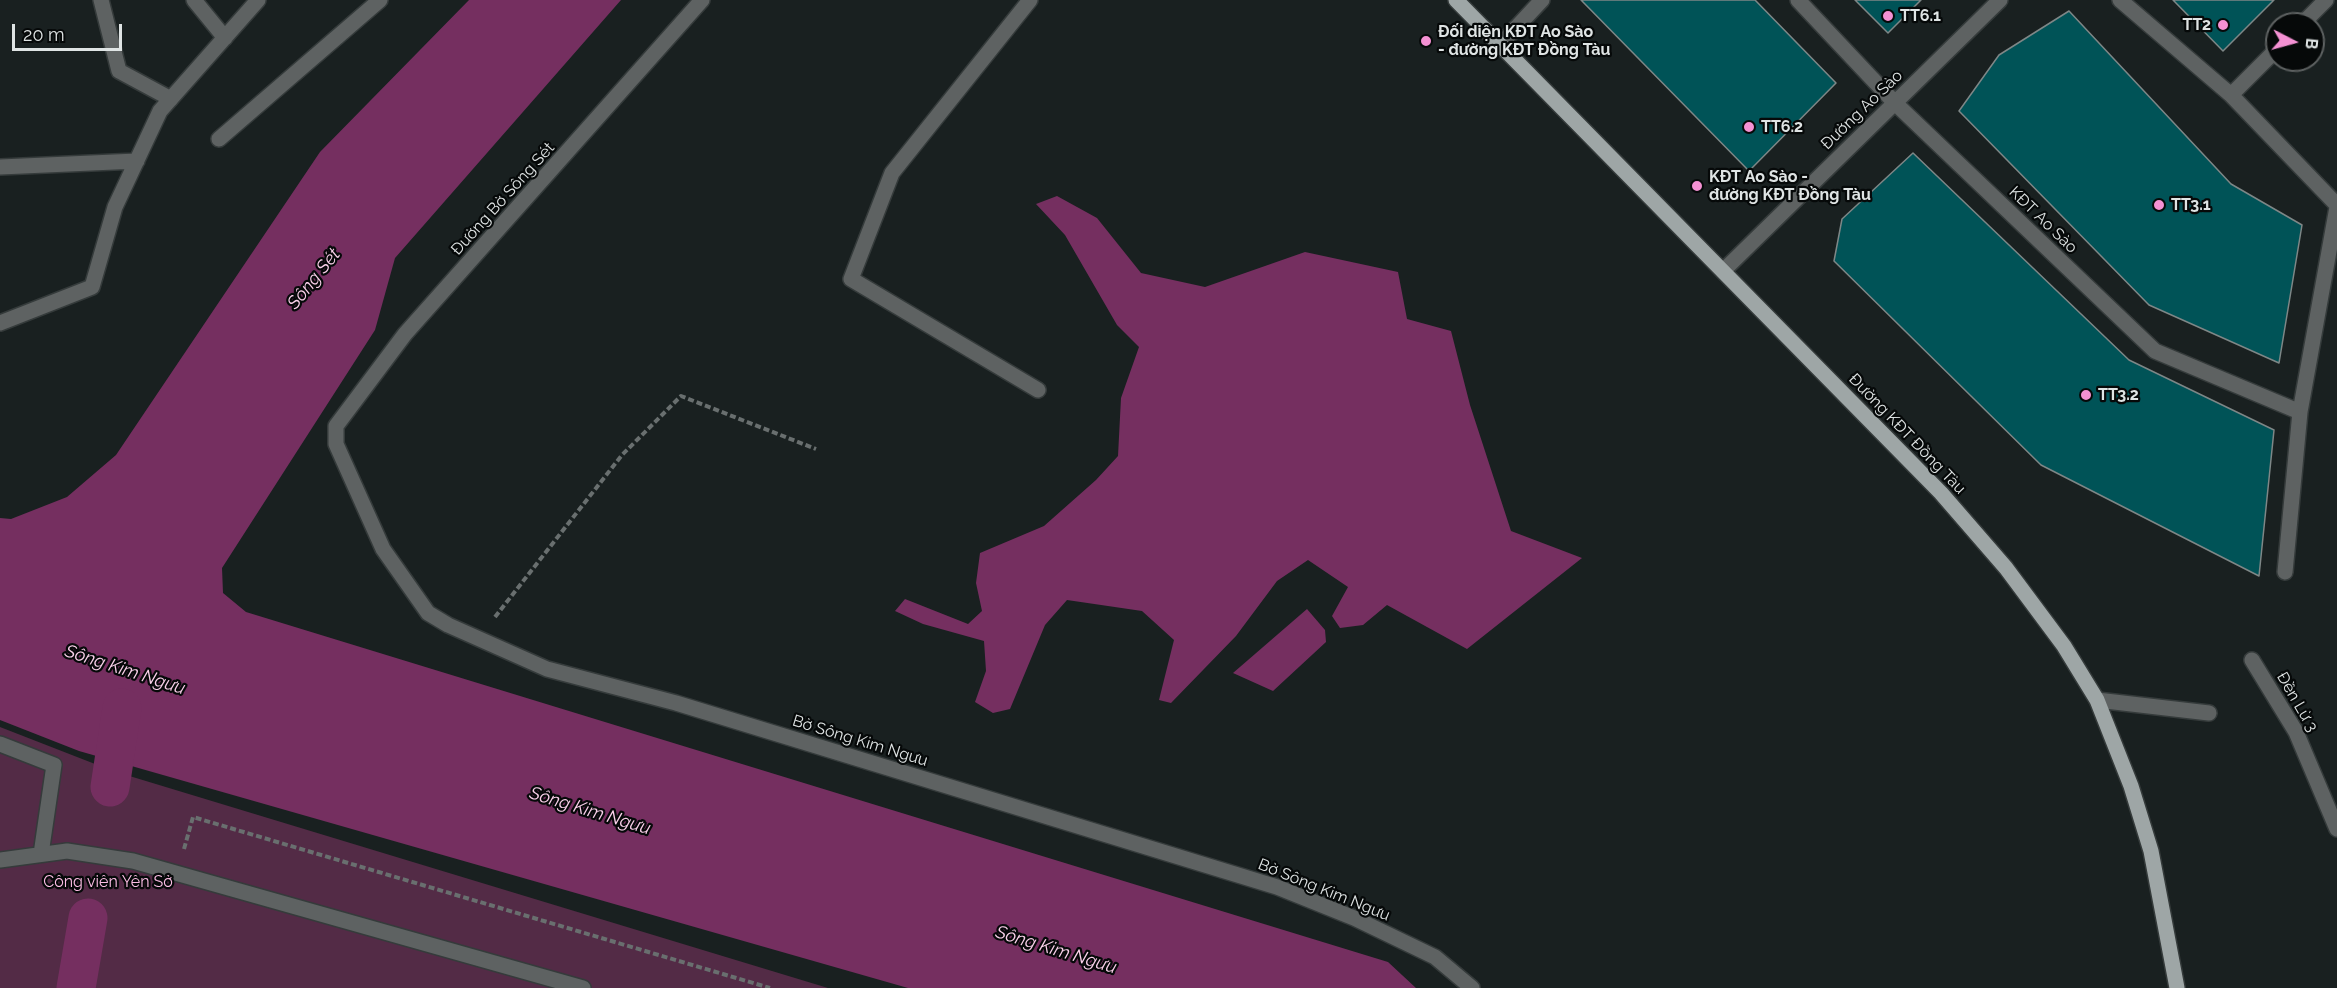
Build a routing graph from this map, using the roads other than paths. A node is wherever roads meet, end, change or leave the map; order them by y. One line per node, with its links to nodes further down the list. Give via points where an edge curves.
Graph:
1 (101, 0): 18 (street, via 119,71)
2 (194, 0): 14 (street)
3 (258, 0): 14 (street)
4 (380, 0): 20 (street)
5 (702, 0): 28 (street, Đường Bờ Sông Sét, via 405,334)
6 (1030, 0): 26 (street, via 892,173 851,279)
7 (1456, 0): 15 (main road, Đường KĐT Đồng Tàu)
8 (1542, 0): 15 (street)
9 (1798, 0): 19 (street, KĐT Ao Sào)
10 (2000, 0): 19 (street, Đường Ao Sào)
11 (2120, 0): 17 (street)
12 (2326, 0): 13 (street)
13 (2314, 12)
14 (225, 38): 18 (street)
15 (1500, 45): 24 (main road, Đường KĐT Đồng Tàu)
16 (2265, 61): 17 (street)
17 (2231, 95): 23 (street)
18 (171, 99): 21 (street, via 160,111)
19 (1895, 103): 24 (street, Đường Ao Sào); 27 (street, KĐT Ao Sào, via 2155,351)
20 (219, 139)
21 (137, 161): 22 (street); 25 (street, via 115,207 92,287)
22 (0, 166)
23 (2337, 206): 27 (street)
24 (1724, 271): 31 (main road, Đường KĐT Đồng Tàu, via 1941,493 1999,560 2064,646)
25 (0, 323)
26 (1038, 390)
27 (2300, 412): 29 (street)
28 (336, 426): 38 (street, Bờ Sông Kim Ngưu, via 336,444 383,549 428,613 448,625 547,669 676,703 1277,887 1435,957)
29 (2285, 572)
30 (2252, 660): 34 (street, Đền Lừ 3, via 2296,732)
31 (2097, 700): 32 (street); 39 (main road, Đường KĐT Đồng Tàu, via 2131,786 2151,851)
32 (2209, 713)
33 (0, 744): 35 (street, via 54,765)
34 (2337, 829)
35 (41, 854): 36 (street); 37 (street, via 67,851 133,861)
36 (0, 860)
37 (583, 988)
38 (1472, 988)
39 (2176, 988)

